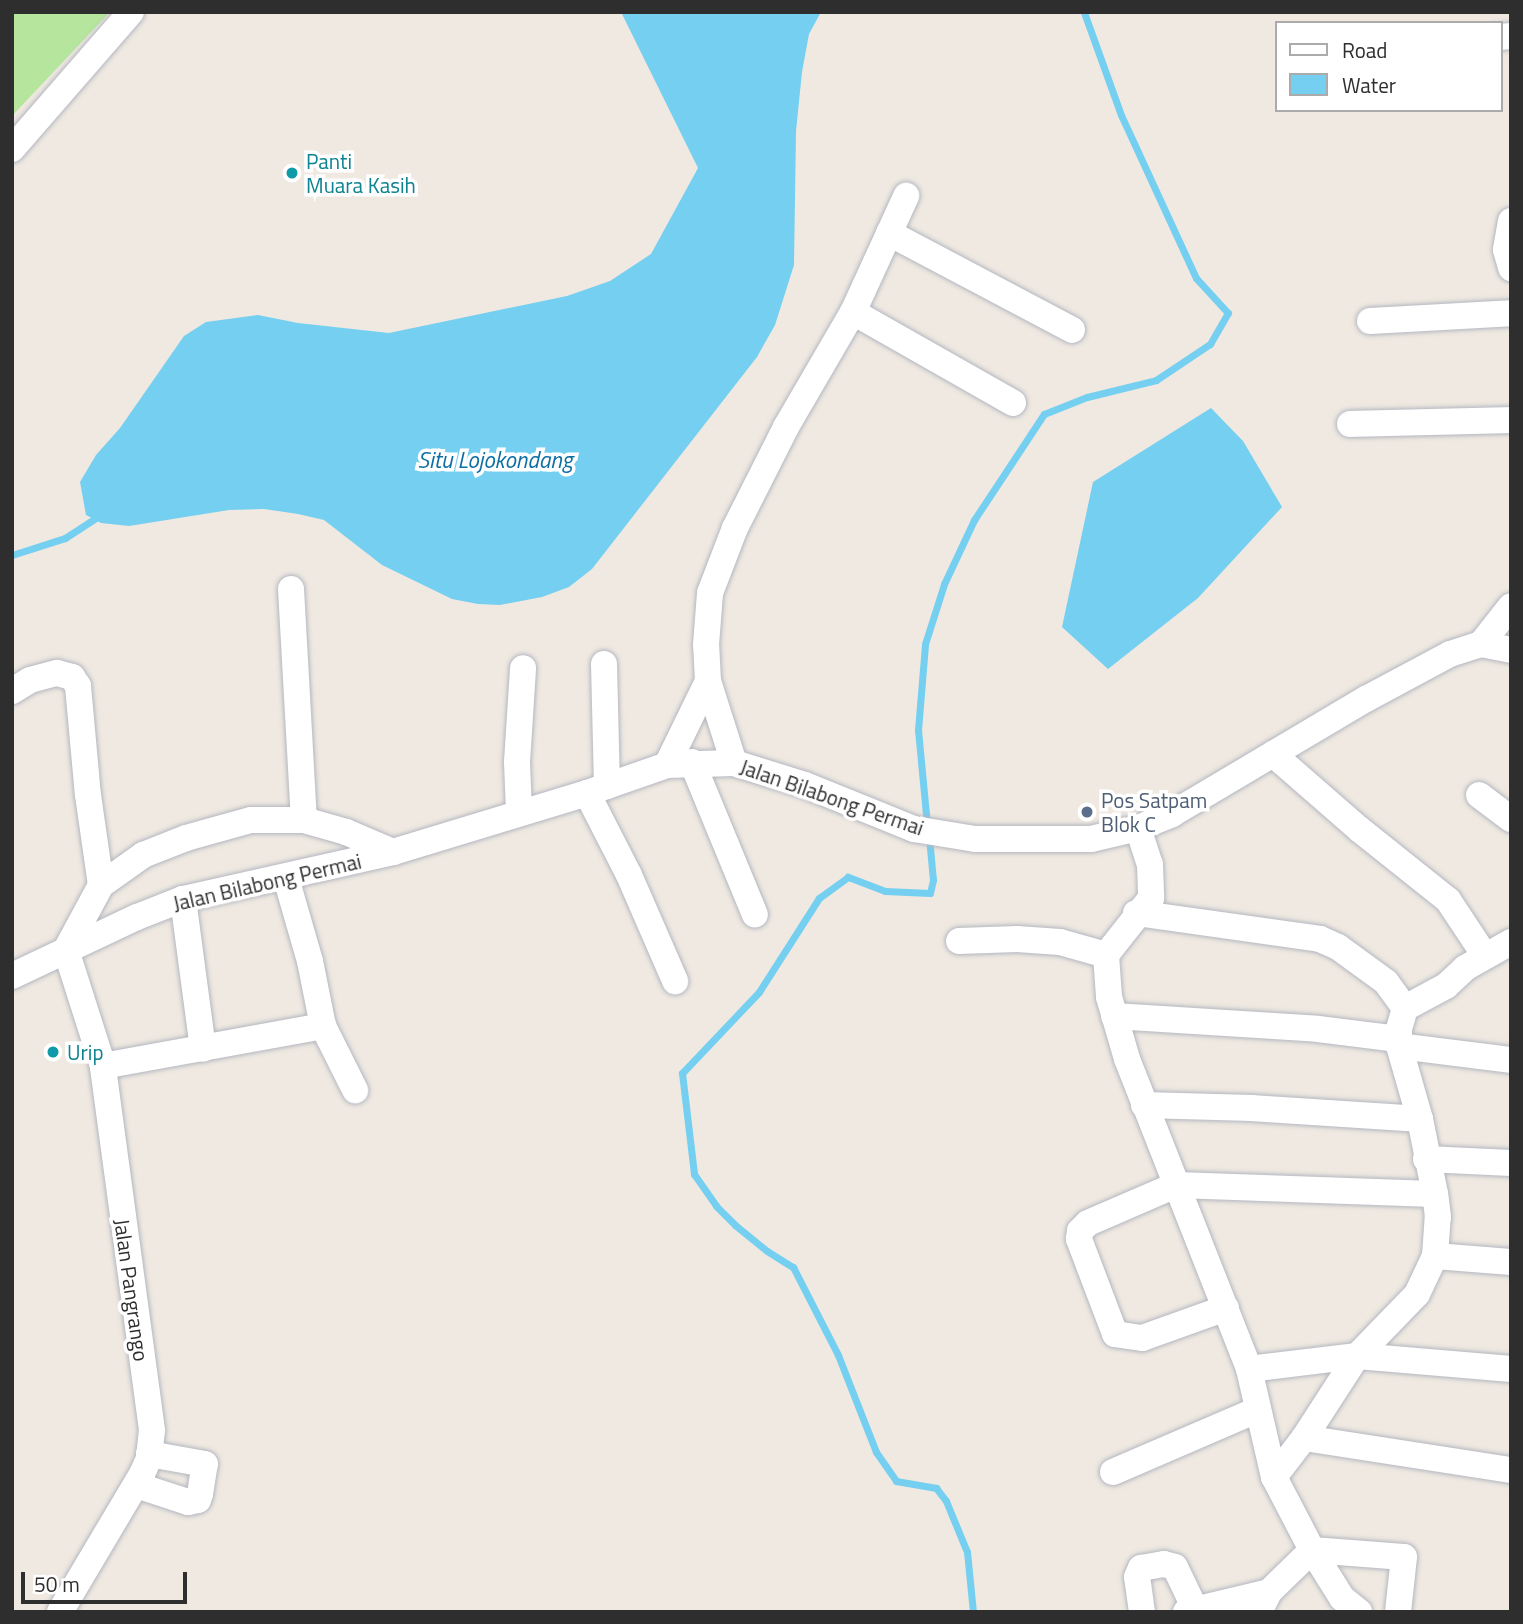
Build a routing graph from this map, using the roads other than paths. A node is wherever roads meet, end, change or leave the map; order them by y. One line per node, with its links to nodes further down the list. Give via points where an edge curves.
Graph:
1 (131, 12): 2 (street)
2 (12, 149)
3 (906, 195): 5 (street)
4 (1511, 221): 6 (street, via 1506,250)
5 (889, 233): 7 (street); 10 (street)
6 (1511, 268)
7 (853, 312): 11 (street); 20 (street, via 786,427 730,541 710,593)
8 (1511, 313): 9 (street)
9 (1370, 321)
10 (1072, 330)
11 (1013, 403)
12 (1511, 420): 13 (street)
13 (1350, 424)
14 (291, 589): 29 (street)
15 (1511, 606): 16 (street)
16 (1481, 644): 17 (street); 22 (street, Jalan Bilabong Permai, via 1450,654)
17 (1511, 650)
18 (604, 664): 25 (street)
19 (523, 668): 27 (street)
20 (708, 681): 23 (street); 24 (street)
21 (12, 691): 33 (street, via 30,680 57,673 72,677 78,686)
22 (1273, 754): 30 (street, Jalan Bilabong Permai, via 1172,814); 41 (street, via 1448,900)
23 (679, 763): 24 (street, Jalan Bilabong Permai); 25 (street, Jalan Bilabong Permai); 36 (street)
24 (734, 763): 30 (street, Jalan Bilabong Permai, via 914,829 975,839 1091,839)
25 (597, 790): 27 (street, Jalan Bilabong Permai); 43 (street)
26 (1479, 794): 28 (street)
27 (519, 813): 31 (street, Jalan Bilabong Permai)
28 (1511, 819)
29 (304, 820): 31 (street, Jalan Bilabong Permai); 33 (street, Jalan Bilabong Permai, via 251,820 186,838 143,855)
30 (1138, 828): 35 (street, via 1150,864 1151,898)
31 (393, 852): 32 (street, Jalan Bilabong Permai)
32 (286, 877): 34 (street, Jalan Bilabong Permai); 46 (street)
33 (101, 885): 39 (street, Jalan Bilabong Permai)
34 (183, 899): 39 (street, Jalan Bilabong Permai); 48 (street)
35 (1136, 913): 40 (street); 44 (street, via 1320,939 1386,982)
36 (755, 915)
37 (959, 941): 40 (street, via 1060,942)
38 (1511, 942): 41 (street)
39 (66, 950): 42 (street, Jalan Bilabong Permai); 50 (street, Jalan Pangrango)
40 (1106, 955): 45 (street)
41 (1485, 956): 44 (street, via 1446,986)
42 (12, 976)
43 (675, 981)
44 (1405, 1008): 47 (street)
45 (1114, 1016): 47 (street, via 1318,1029); 52 (street)
46 (323, 1026): 48 (street); 51 (street)
47 (1399, 1042): 49 (street); 53 (street)
48 (202, 1049): 50 (street)
49 (1511, 1060)
50 (103, 1066): 66 (street, Jalan Pangrango, via 152,1430)
51 (355, 1090)
52 (1144, 1105): 53 (street); 56 (street)
53 (1420, 1119): 54 (street)
54 (1426, 1159): 55 (street); 57 (street)
55 (1511, 1163)
56 (1176, 1185): 57 (street); 60 (street); 60 (street, via 1088,1223 1080,1231 1079,1239 1115,1334 1142,1338)
57 (1435, 1194): 58 (street)
58 (1435, 1256): 59 (street); 61 (street, via 1417,1294)
59 (1511, 1262)
60 (1226, 1308): 62 (street)
61 (1357, 1356): 62 (street); 63 (street); 65 (street)
62 (1249, 1369): 64 (street)
63 (1511, 1369)
64 (1257, 1410): 68 (street); 69 (street)
65 (1304, 1438): 67 (street); 69 (street)
66 (149, 1454): 70 (street, Jalan Pangrango); 70 (street, via 205,1464 198,1500 188,1502)
67 (1511, 1470)
68 (1113, 1472)
69 (1274, 1477): 71 (street)
70 (136, 1485): 74 (street, Jalan Pangrango)
71 (1312, 1550): 72 (street); 76 (street, via 1342,1598); 77 (street, via 1404,1557)
72 (1264, 1602): 73 (street)
73 (1190, 1610): 75 (street, via 1175,1567 1164,1563 1141,1568)
74 (60, 1612)
75 (1142, 1612)
76 (1359, 1612)
77 (1398, 1612)

